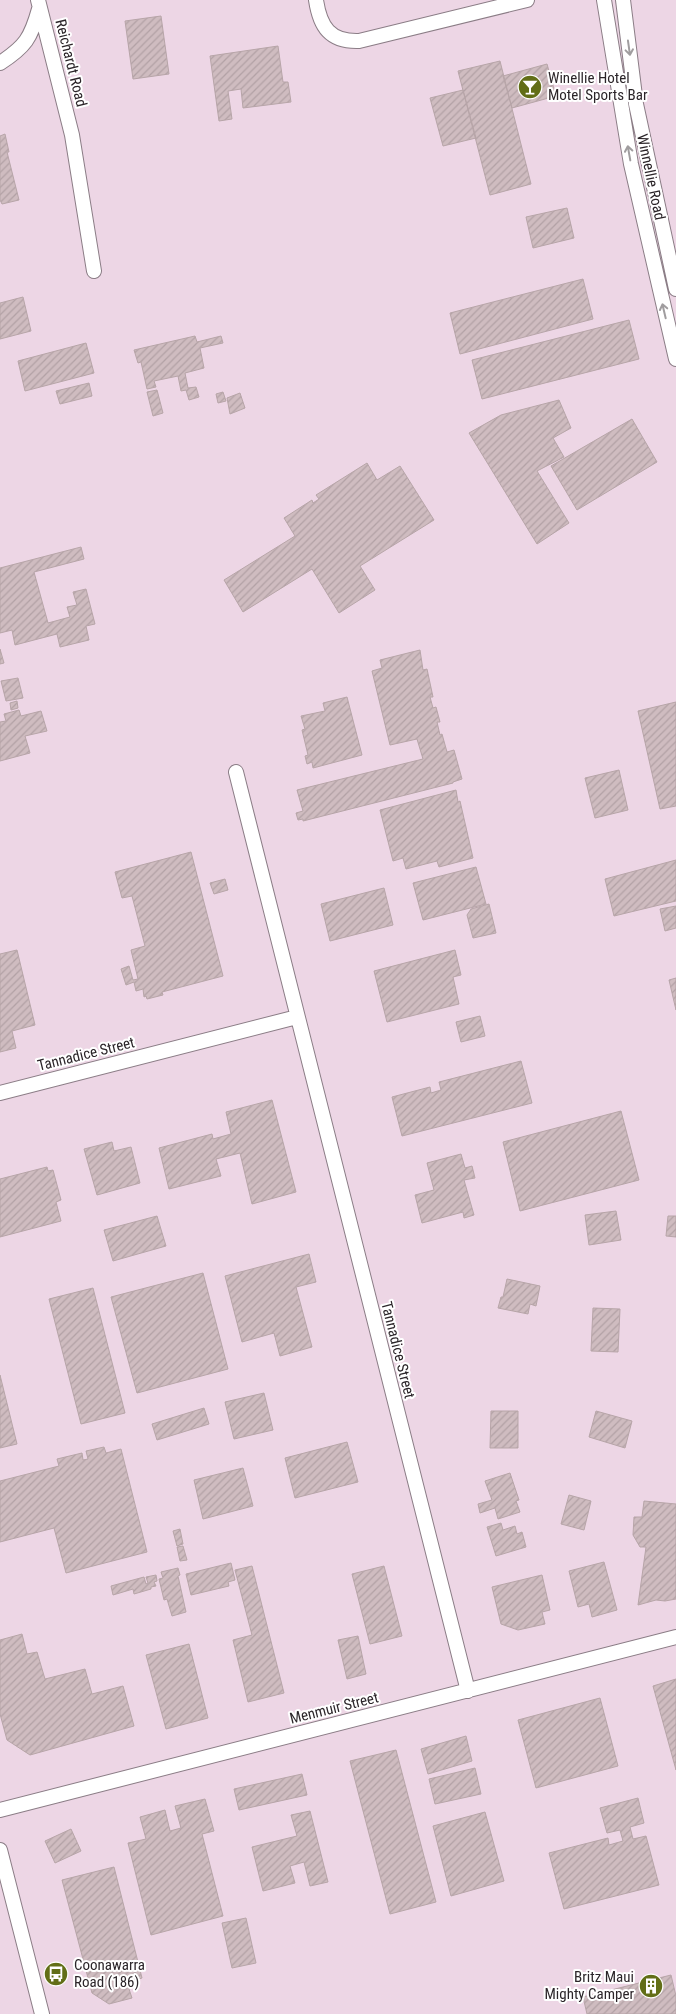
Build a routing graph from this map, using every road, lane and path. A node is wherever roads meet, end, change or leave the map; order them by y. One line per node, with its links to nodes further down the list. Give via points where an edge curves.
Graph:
1 (316, 0): 2 (street, via 323,26 344,41 359,41)
2 (527, 0)
3 (604, 0): 9 (street, Winnellie Road, one-way to 3, via 631,164)
4 (623, 0): 8 (street, Winnellie Road, one-way to 8, via 636,104)
5 (39, 3): 6 (street, via 34,30 19,51); 7 (street, Reichardt Road, via 72,135)
6 (0, 63)
7 (94, 271)
8 (676, 290)
9 (676, 359)
10 (236, 772): 11 (street, Tannadice Street)
11 (297, 1017): 12 (street, Tannadice Street); 14 (street, Tannadice Street)
12 (0, 1093)
13 (676, 1637): 14 (street, Menmuir Street)
14 (468, 1691): 15 (street, Menmuir Street)
15 (0, 1810)
16 (0, 1850): 17 (street)
17 (42, 2014)

